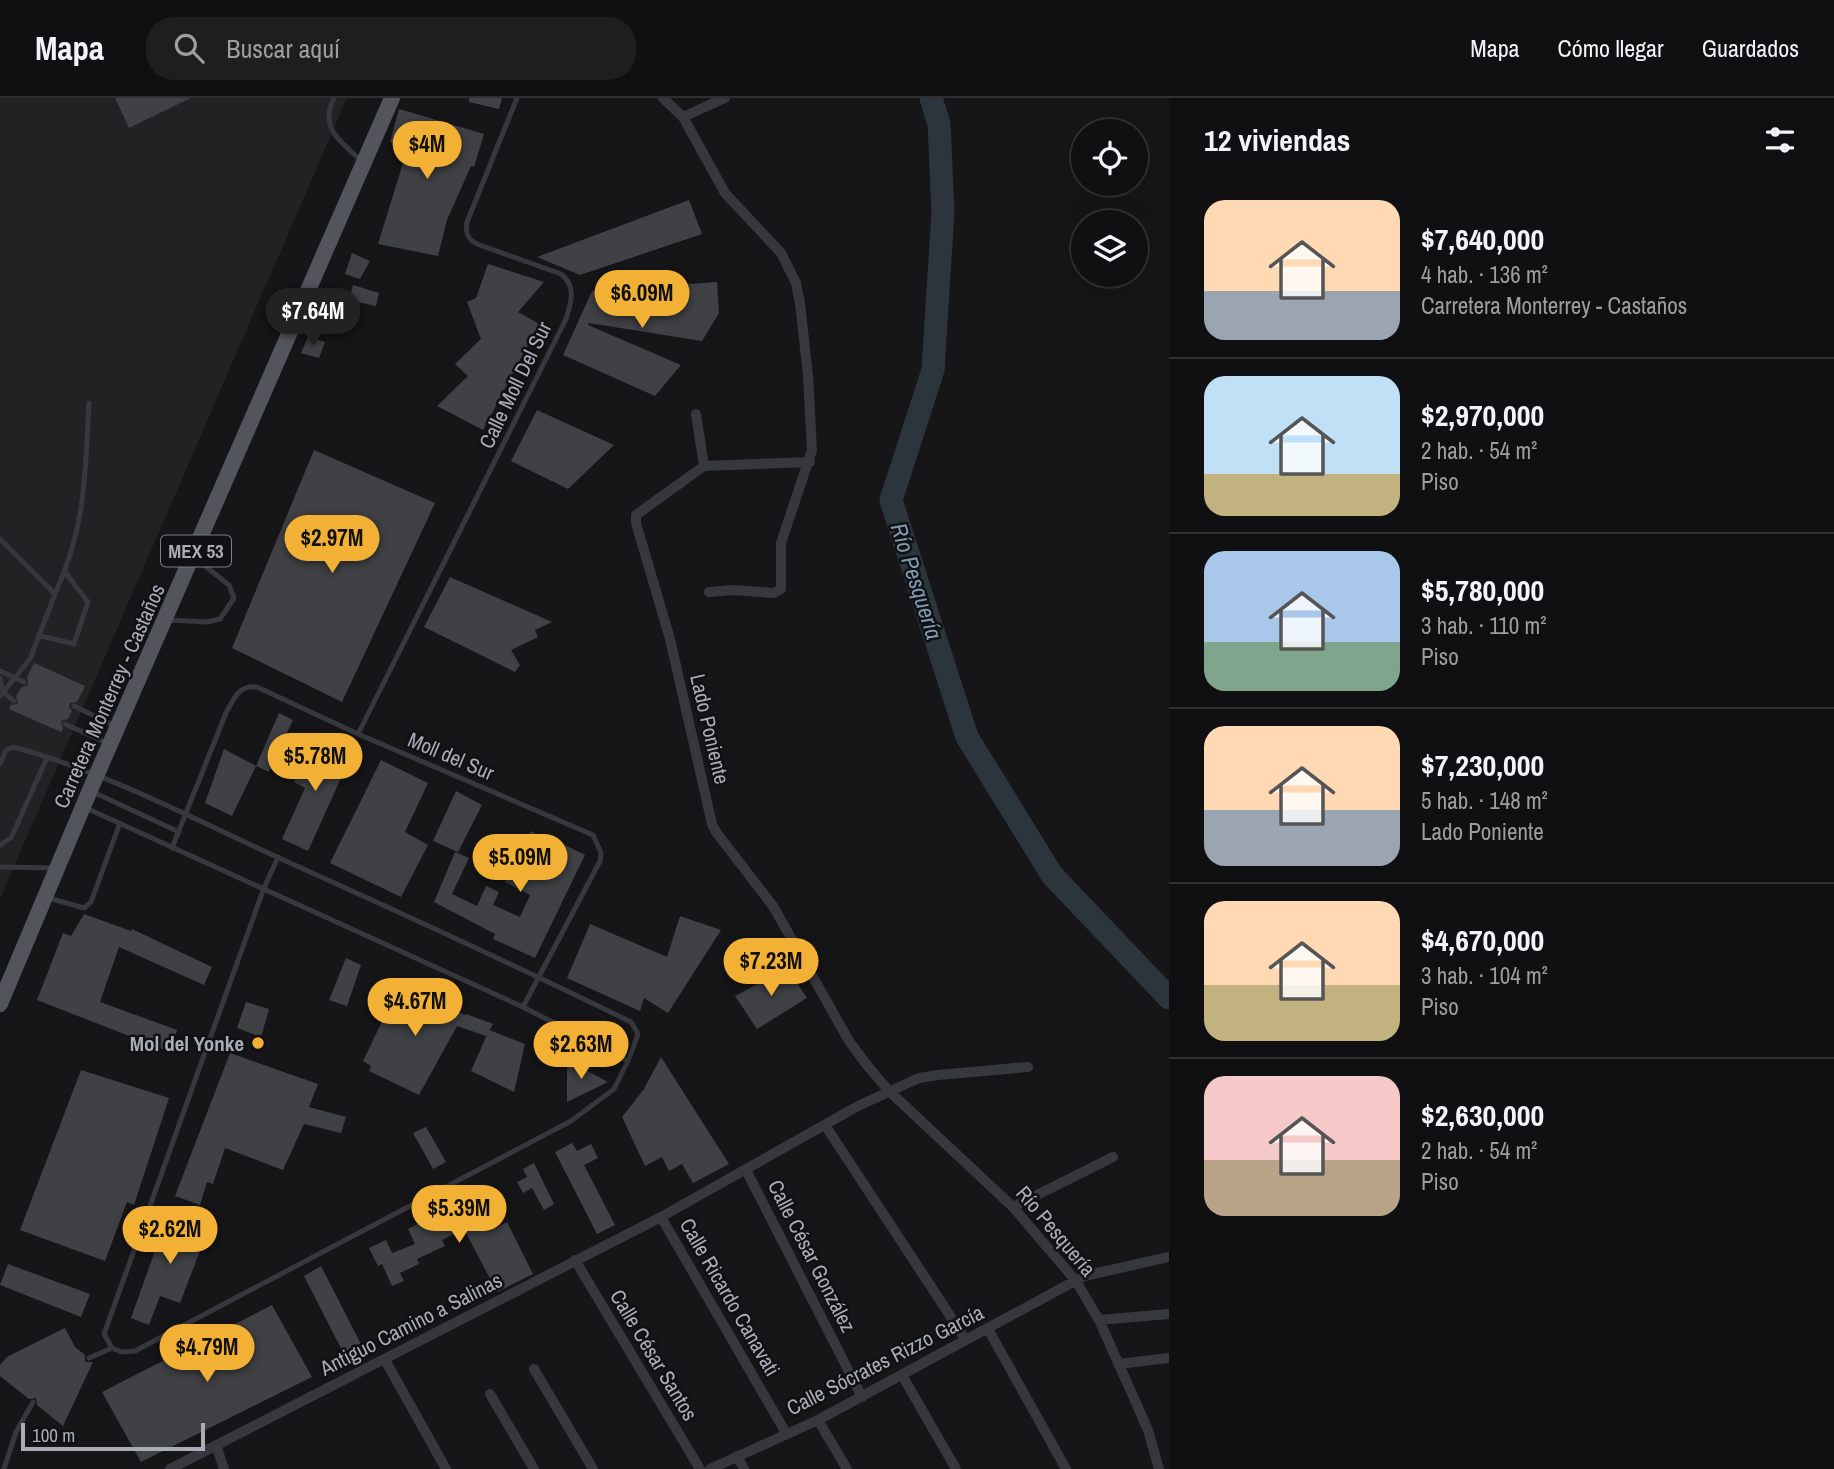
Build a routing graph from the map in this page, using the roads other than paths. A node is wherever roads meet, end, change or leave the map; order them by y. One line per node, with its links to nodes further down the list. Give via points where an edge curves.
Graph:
1 (334, 98): 7 (lane, via 328,123)
2 (392, 98): 7 (main road, Carretera Monterrey - Castaños / MEX 53)
3 (517, 98): 28 (lane, Calle Moll Del Sur, via 467,222 467,233 477,244 561,274 569,283 572,298 566,319)
4 (663, 98): 6 (street)
5 (725, 98): 6 (street)
6 (683, 117): 10 (street, via 724,193 769,239 796,283 808,376)
7 (363, 164): 13 (main road, Carretera Monterrey - Castaños / MEX 53)
8 (89, 403): 14 (lane, via 83,507)
9 (696, 414): 11 (street)
10 (810, 462): 11 (street); 15 (street, via 780,542 781,589 774,593)
11 (704, 466): 50 (street, Lado Poniente, via 641,510 636,519 670,639 712,824 773,906 849,1041)
12 (0, 538): 16 (lane)
13 (193, 557): 17 (main road, Carretera Monterrey - Castaños / MEX 53); 17 (lane, via 229,585 234,598 220,619)
14 (65, 572): 16 (lane); 18 (lane, via 88,603 74,644)
15 (709, 592)
16 (55, 594): 18 (lane)
17 (165, 620): 27 (main road, Carretera Monterrey - Castaños / MEX 53)
18 (41, 636): 21 (lane)
19 (0, 671): 21 (lane)
20 (0, 678): 23 (lane)
21 (17, 678): 22 (lane); 23 (lane)
22 (24, 682)
23 (2, 694): 24 (lane)
24 (14, 701)
25 (75, 706): 27 (lane)
26 (65, 724): 29 (lane)
27 (118, 728): 29 (main road, Carretera Monterrey - Castaños / MEX 53)
28 (358, 733): 35 (lane, Moll del Sur, via 257,687 243,688 226,713); 45 (lane, Moll del Sur, via 593,835 600,861)
29 (110, 744): 32 (main road, Carretera Monterrey - Castaños / MEX 53)
30 (47, 758): 31 (lane, via 14,747 6,750); 32 (lane); 38 (lane, via 11,838)
31 (0, 764)
32 (97, 775): 33 (main road, Carretera Monterrey - Castaños / MEX 53); 35 (lane)
33 (90, 790): 34 (main road, Carretera Monterrey - Castaños / MEX 53); 37 (lane)
34 (83, 806): 36 (lane); 42 (main road, Carretera Monterrey - Castaños / MEX 53)
35 (186, 814): 37 (lane, Moll del Sur); 40 (lane)
36 (120, 823): 39 (lane); 44 (lane, via 91,902 83,908)
37 (178, 832): 39 (lane, Moll del Sur)
38 (0, 845)
39 (172, 848): 43 (lane)
40 (278, 857): 43 (lane); 45 (lane)
41 (0, 867): 42 (lane)
42 (58, 868): 44 (main road, Carretera Monterrey - Castaños / MEX 53)
43 (264, 888): 47 (lane); 63 (lane, via 104,1334)
44 (46, 897): 46 (main road, Carretera Monterrey - Castaños / MEX 53)
45 (539, 976): 47 (lane, Moll del Sur); 48 (lane, via 634,1024 638,1034)
46 (0, 1004)
47 (523, 1007): 48 (lane)
48 (628, 1061): 63 (lane, via 614,1089 571,1121 135,1351)
49 (1028, 1068): 50 (street, Antiguo Camino a Salinas, via 938,1074)
50 (890, 1091): 51 (street, Antiguo Camino a Salinas); 54 (street, Río Pesquería)
51 (825, 1125): 53 (street, Antiguo Camino a Salinas); 62 (street)
52 (1113, 1157): 54 (street)
53 (746, 1170): 55 (street, Antiguo Camino a Salinas); 71 (street, Calle César González)
54 (1013, 1207): 58 (street, Río Pesquería)
55 (661, 1217): 57 (street, Antiguo Camino a Salinas); 74 (street, Calle Ricardo Canavati)
56 (1169, 1257): 58 (street, Calle Sócrates Rizzo García)
57 (575, 1260): 66 (street, Antiguo Camino a Salinas); 84 (street, Calle César Santos)
58 (1076, 1281): 60 (street, Río Pesquería); 61 (street, Calle Sócrates Rizzo García)
59 (1169, 1314): 60 (street)
60 (1099, 1320): 67 (street, Río Pesquería)
61 (988, 1329): 62 (street, Calle Sócrates Rizzo García); 89 (street)
62 (966, 1340): 69 (street, Calle Sócrates Rizzo García)
63 (112, 1348): 64 (lane)
64 (89, 1358)
65 (1169, 1359): 67 (street)
66 (385, 1360): 75 (street, Antiguo Camino a Salinas); 81 (street)
67 (1118, 1364): 77 (street, Río Pesquería, via 1147,1430)
68 (534, 1369): 83 (street)
69 (902, 1375): 71 (street, Calle Sócrates Rizzo García); 88 (street)
70 (490, 1394): 82 (street)
71 (862, 1397): 73 (street, Calle Sócrates Rizzo García)
72 (33, 1402): 78 (lane, via 16,1432)
73 (818, 1420): 74 (street, Calle Sócrates Rizzo García); 87 (street)
74 (786, 1433): 76 (street, Calle Sócrates Rizzo García)
75 (216, 1445): 79 (street, Antiguo Camino a Salinas); 80 (street)
76 (737, 1456): 85 (street, Calle Sócrates Rizzo García); 86 (street)
77 (1157, 1468)
78 (4, 1469)
79 (170, 1469)
80 (224, 1469)
81 (446, 1469)
82 (534, 1469)
83 (593, 1469)
84 (699, 1469)
85 (710, 1469)
86 (744, 1469)
87 (847, 1469)
88 (956, 1469)
89 (1066, 1469)

